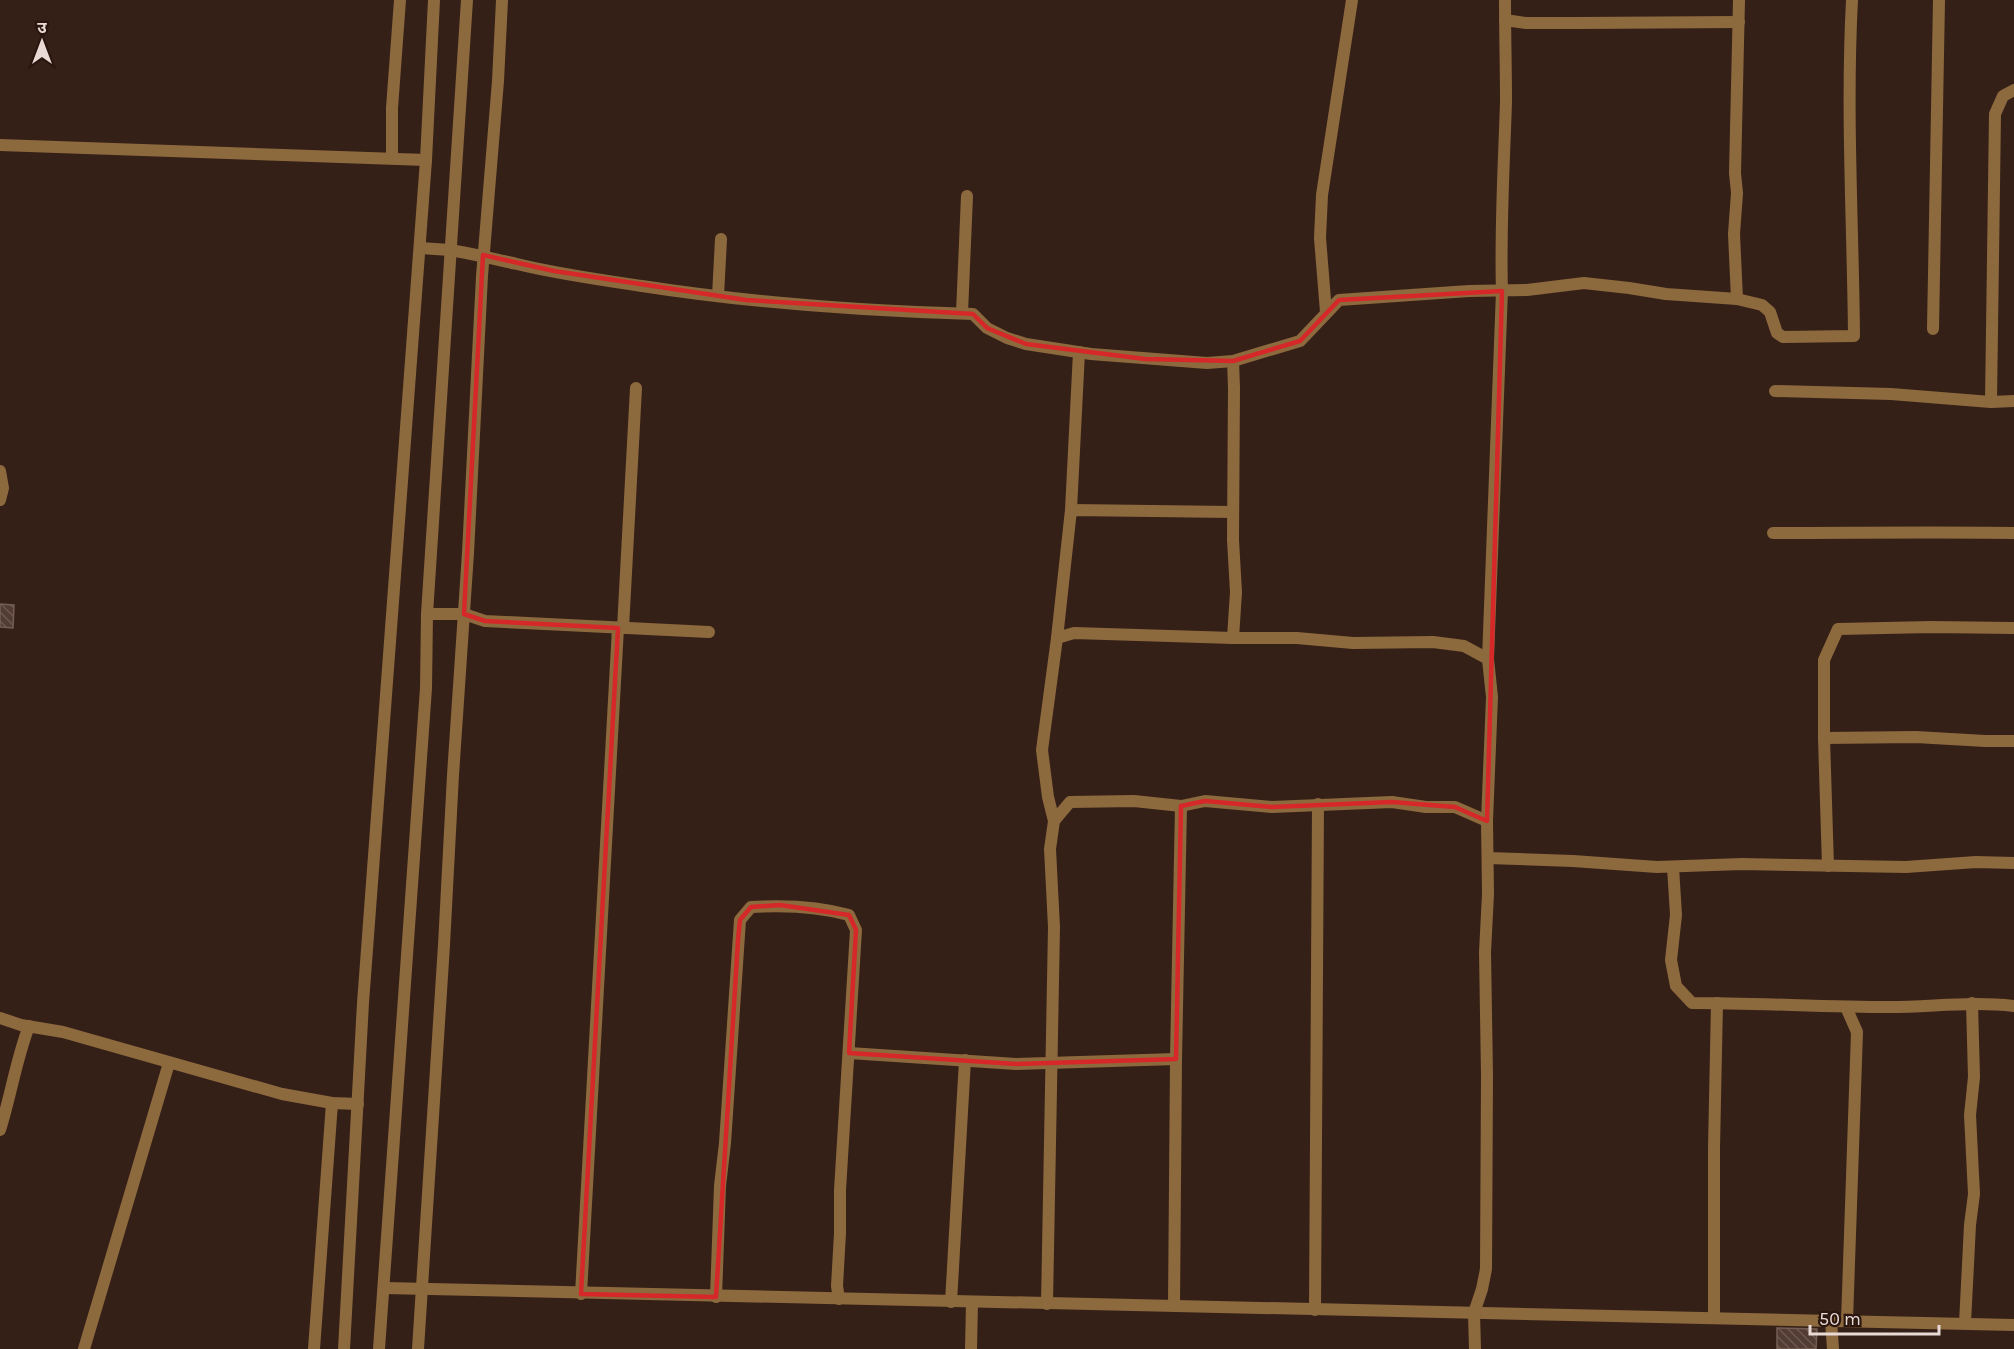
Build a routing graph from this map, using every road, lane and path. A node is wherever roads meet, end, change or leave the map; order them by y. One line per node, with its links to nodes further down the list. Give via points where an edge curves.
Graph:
1 (400, 0): 14 (street)
2 (434, 0): 15 (street)
3 (466, 0): 19 (street)
4 (502, 0): 20 (street)
5 (1352, 0): 24 (street, via 1322,195 1320,238)
6 (1505, 0): 10 (street)
7 (1739, 0): 11 (street)
8 (1852, 0): 23 (street, via 1854,336 1783,337 1762,305)
9 (1939, 0): 26 (street)
10 (1505, 20): 11 (street); 21 (street)
11 (1739, 22): 23 (street, via 1734,234)
12 (2014, 90): 32 (street, via 2003,96 1995,114)
13 (0, 144): 14 (street)
14 (392, 158): 15 (street)
15 (426, 160): 18 (street)
16 (967, 196): 25 (street)
17 (721, 239): 22 (street)
18 (420, 248): 19 (street); 69 (street)
19 (450, 250): 20 (street); 39 (street)
20 (483, 255): 22 (street, via 544,269); 40 (street)
21 (1502, 291): 23 (street, via 1584,283); 24 (street, via 1339,300); 46 (street)
22 (718, 296): 25 (street, via 802,305)
23 (1737, 299)
24 (1326, 312): 28 (street, via 1300,341)
25 (962, 313): 27 (street, via 973,314 987,328 1007,338)
26 (1933, 329)
27 (1079, 352): 28 (street, via 1207,363); 35 (street)
28 (1233, 361): 36 (street)
29 (636, 388): 41 (street)
30 (1775, 391): 32 (street)
31 (2014, 401): 32 (street)
32 (1991, 402)
33 (0, 471): 34 (street)
34 (0, 500)
35 (1071, 510): 36 (street); 44 (street)
36 (1233, 512): 45 (street)
37 (1773, 533): 38 (street)
38 (2014, 533)
39 (427, 614): 40 (street); 71 (street, via 426,688)
40 (464, 614): 41 (street, via 485,621); 72 (street)
41 (620, 628): 43 (street); 73 (street)
42 (2014, 628): 47 (street, via 1838,629 1824,660)
43 (709, 632)
44 (1057, 638): 45 (street, via 1074,633); 51 (street, via 1042,750)
45 (1233, 638): 46 (street, via 1434,642 1464,646)
46 (1488, 659): 52 (street, via 1492,697)
47 (1824, 738): 48 (street); 55 (street)
48 (2014, 741)
49 (1318, 804): 50 (street, via 1272,807 1205,801); 52 (street, via 1392,802 1455,807); 80 (street)
50 (1181, 806): 51 (street, via 1134,801 1070,802); 64 (street)
51 (1054, 821): 66 (street, via 1050,849 1054,927)
52 (1487, 821): 53 (street)
53 (1488, 858): 56 (street); 81 (street, via 1486,1269)
54 (2014, 863): 55 (street)
55 (1828, 866): 56 (street)
56 (1672, 867): 57 (street, via 1676,915 1671,960 1676,986 1692,1003)
57 (1717, 1003): 60 (street); 82 (street)
58 (1972, 1004): 59 (street); 60 (street); 85 (street, via 1974,1077 1970,1115 1974,1194)
59 (2014, 1006)
60 (1846, 1007): 84 (street, via 1857,1032)
61 (0, 1018): 62 (street)
62 (29, 1026): 67 (street); 70 (street)
63 (849, 1053): 65 (street); 74 (street, via 856,930 849,915 780,905 751,907 740,920 738,940); 75 (street, via 840,1190)
64 (1176, 1059): 66 (street); 79 (street)
65 (965, 1060): 66 (street); 76 (street)
66 (1050, 1062): 78 (street)
67 (169, 1063): 68 (street, via 282,1094); 87 (street)
68 (332, 1103): 69 (street); 88 (street)
69 (358, 1104): 89 (street)
70 (0, 1130)
71 (384, 1288): 72 (street); 90 (street)
72 (423, 1290): 73 (street); 91 (street)
73 (580, 1294): 74 (street)
74 (716, 1297): 75 (street)
75 (839, 1299): 76 (street)
76 (951, 1302): 77 (street)
77 (972, 1302): 78 (street); 92 (street)
78 (1047, 1304): 79 (street)
79 (1173, 1306): 80 (street)
80 (1315, 1310): 81 (street)
81 (1474, 1313): 82 (street); 93 (street)
82 (1714, 1318): 83 (street)
83 (1831, 1320): 84 (street); 94 (street)
84 (1847, 1321): 85 (street)
85 (1965, 1323): 86 (street)
86 (2014, 1324)
87 (84, 1349)
88 (314, 1349)
89 (344, 1349)
90 (379, 1349)
91 (418, 1349)
92 (971, 1349)
93 (1475, 1349)
94 (1833, 1349)

